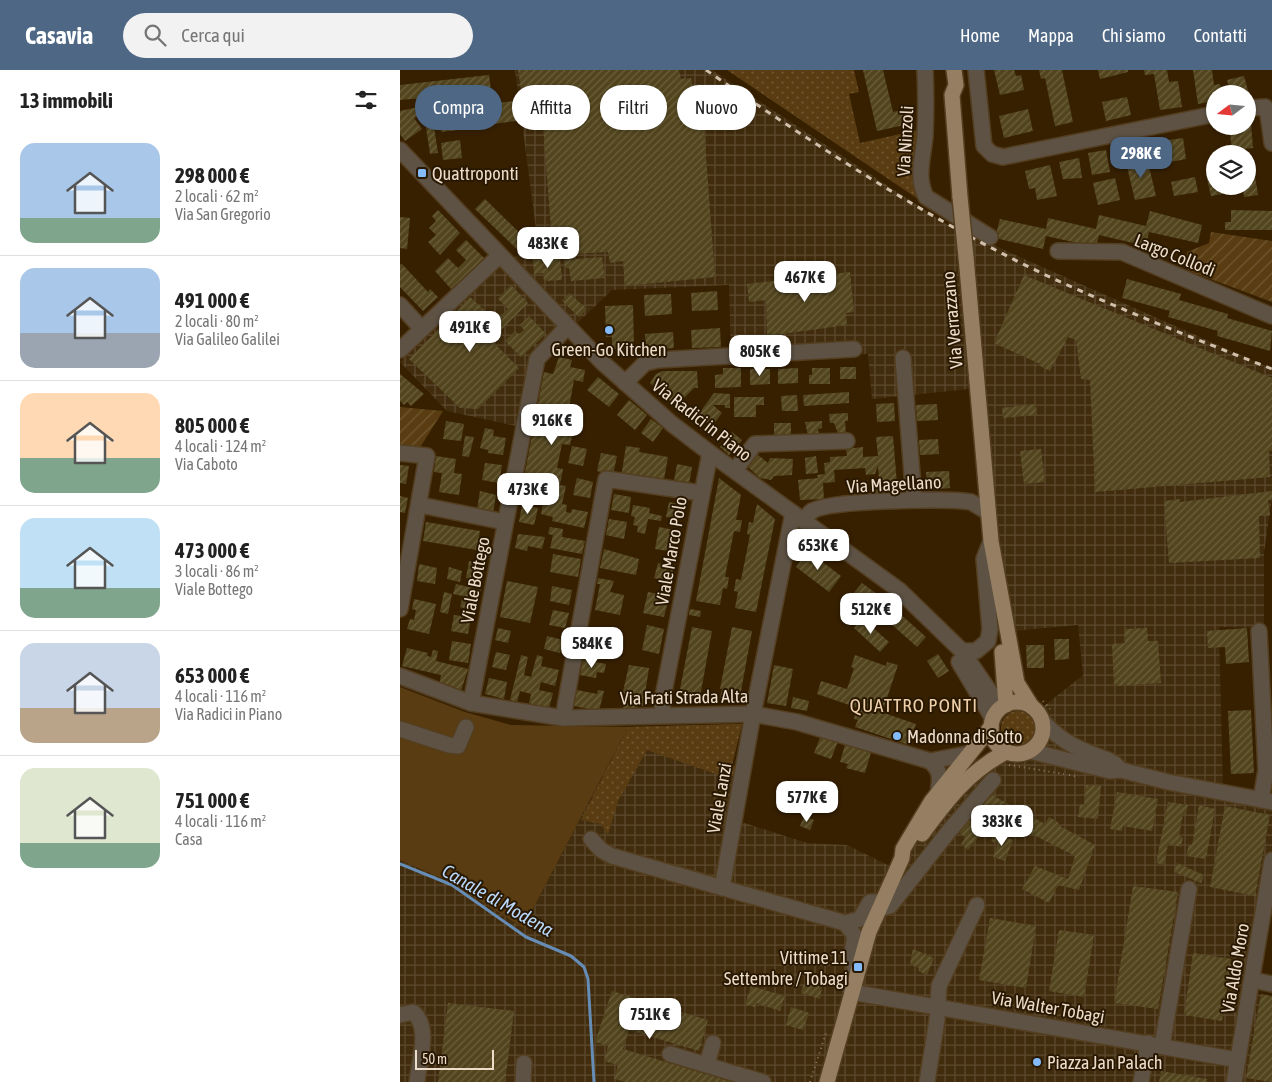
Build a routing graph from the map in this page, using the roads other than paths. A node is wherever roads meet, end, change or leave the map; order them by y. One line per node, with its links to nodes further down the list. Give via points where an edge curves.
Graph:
1 (925, 70): 10 (street, Via Ninzoli, via 922,189 926,197)
2 (944, 70): 5 (main road, Via Verrazzano)
3 (954, 70): 5 (main road, Via Verrazzano, via 956,84)
4 (976, 70): 7 (street, via 984,146 992,154 1002,157)
5 (952, 95): 28 (main road, Via Verrazzano, bridge)
6 (1268, 104): 8 (street)
7 (1206, 116)
8 (1272, 143)
9 (400, 150): 12 (street, Via Radici in Piano)
10 (990, 237)
11 (1058, 251): 14 (street, Largo Collodi, via 1122,252)
12 (499, 256): 15 (street, Via Radici in Piano); 16 (street)
13 (400, 305): 16 (street)
14 (1272, 316)
15 (567, 327): 20 (street, Via Radici in Piano); 30 (street, Viale Bottego, via 537,359)
16 (422, 329): 18 (street)
17 (854, 349): 20 (street, via 658,360 645,363)
18 (400, 350)
19 (903, 358): 26 (street)
20 (626, 383): 23 (street, Via Radici in Piano)
21 (847, 441): 24 (street, via 755,444)
22 (400, 453): 27 (street, via 428,456)
23 (710, 453): 24 (street, Via Radici in Piano); 25 (street, Viale Marco Polo)
24 (735, 470): 29 (street, Via Radici in Piano)
25 (701, 492): 41 (street, Viale Marco Polo, via 662,702); 42 (street, via 606,479)
26 (914, 500): 28 (street, Via Magellano, via 971,502); 29 (street, Via Magellano, via 827,507)
27 (420, 505): 30 (street); 32 (street)
28 (988, 512): 31 (main road, Via Verrazzano)
29 (799, 516): 34 (street, Via Radici in Piano, via 899,590); 40 (street, Viale Lanzi)
30 (505, 522): 37 (street, Viale Bottego)
31 (991, 541): 35 (street, Via Verrazzano, via 984,559 990,629 988,641 976,651); 38 (main road, Via Verrazzano); 39 (main road, Via Verrazzano, via 1017,683)
32 (400, 609)
33 (1259, 631): 54 (street)
34 (940, 632): 35 (street, Via Radici in Piano); 44 (street, Via Radici in Piano)
35 (962, 651): 38 (street, Via Radici in Piano, via 994,698)
36 (400, 676): 37 (street, Via Frati Strada Alta)
37 (471, 703): 42 (street, Via Frati Strada Alta)
38 (1004, 706): 39 (main road, via 1017,702); 44 (main road)
39 (1032, 707): 43 (main road)
40 (753, 714): 41 (street, Via Frati Strada Alta); 50 (street, Via Frati Strada Alta, via 797,722); 58 (street, Viale Lanzi)
41 (663, 715): 42 (street, Via Frati Strada Alta)
42 (562, 718)
43 (1042, 720): 47 (main road, via 1042,734 1036,747); 51 (street, via 1058,737 1113,762)
44 (992, 723): 48 (main road); 49 (main road, Via Radici in Piano, via 993,739)
45 (466, 727): 46 (street, via 458,746)
46 (400, 729)
47 (1030, 751): 49 (main road); 51 (street, via 1110,771)
48 (968, 754): 50 (street, Via Frati Strada Alta); 53 (main road)
49 (1005, 759): 56 (main road, via 984,763 950,796)
50 (930, 761): 53 (street, via 938,768)
51 (1121, 770): 54 (street)
52 (993, 780): 61 (street, via 890,906)
53 (938, 794): 56 (main road, via 903,849)
54 (1266, 801)
55 (591, 839): 58 (street, via 612,856)
56 (902, 858): 61 (main road)
57 (1272, 860): 64 (street, Via Aldo Moro)
58 (722, 888): 62 (street)
59 (1189, 889): 70 (street)
60 (977, 905): 67 (street, via 939,986)
61 (880, 906): 62 (street, via 870,902 860,919); 63 (main road)
62 (845, 923): 63 (street, via 855,936 851,956)
63 (856, 971): 66 (main road)
64 (1252, 980): 65 (street); 72 (street, Via Aldo Moro)
65 (1272, 984)
66 (851, 992): 67 (street, Via Walter Tobagi); 78 (main road)
67 (936, 1007): 70 (street, Via Walter Tobagi); 79 (street, via 937,1020)
68 (400, 1015): 75 (street, via 412,1012 420,1018 423,1028)
69 (713, 1043): 74 (street)
70 (1155, 1045): 72 (street, Via Walter Tobagi); 80 (street)
71 (670, 1054): 74 (street)
72 (1238, 1060): 81 (street, Via Aldo Moro)
73 (524, 1063): 76 (street)
74 (707, 1064): 77 (street)
75 (417, 1082)
76 (522, 1082)
77 (763, 1082)
78 (827, 1082)
79 (927, 1082)
80 (1141, 1082)
81 (1234, 1082)

